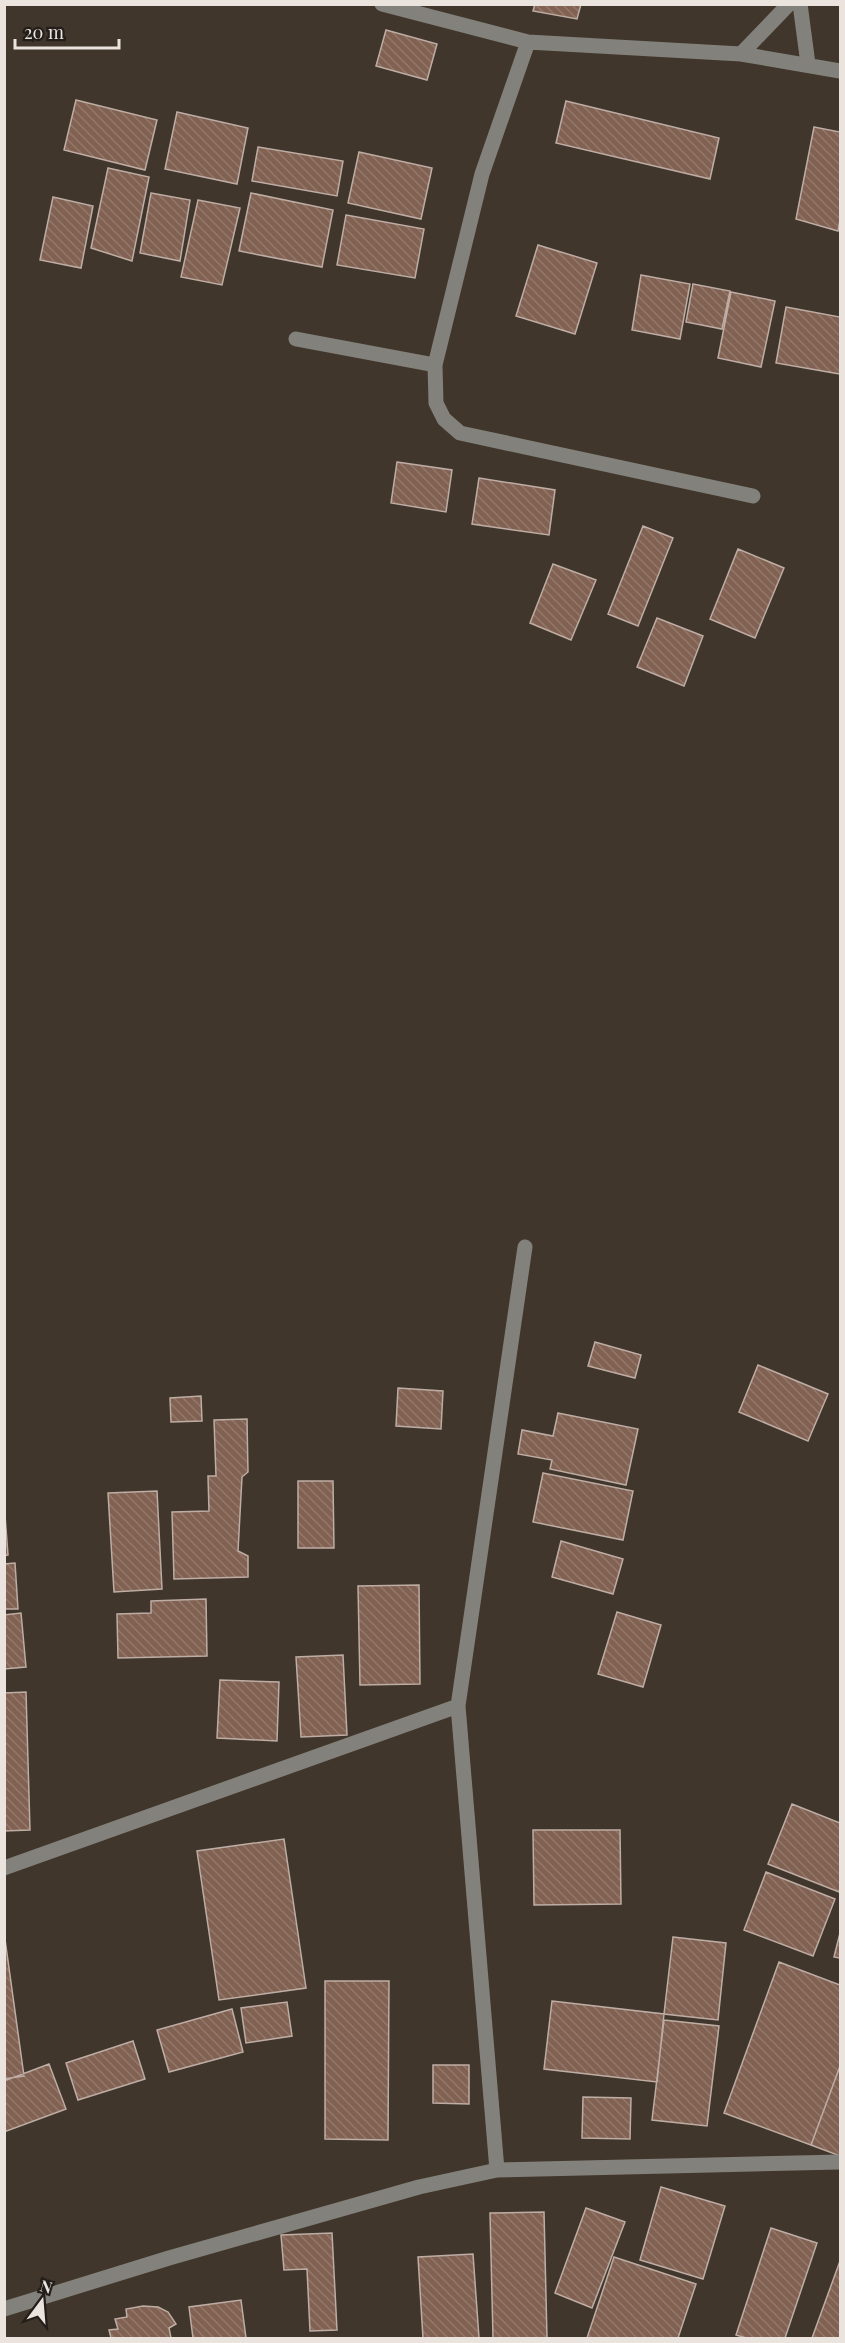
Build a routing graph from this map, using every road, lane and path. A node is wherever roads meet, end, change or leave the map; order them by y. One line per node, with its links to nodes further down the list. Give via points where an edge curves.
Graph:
1 (382, 4): 4 (street)
2 (789, 4): 5 (street)
3 (800, 4): 6 (street)
4 (528, 42): 5 (street); 9 (street, via 482,174)
5 (741, 54): 6 (street)
6 (808, 64): 7 (street)
7 (840, 71)
8 (296, 339): 9 (street)
9 (435, 365): 10 (street, via 436,403 444,419 460,433)
10 (753, 496)
11 (525, 1247): 12 (street)
12 (458, 1706): 13 (street); 15 (street)
13 (4, 1868)
14 (840, 2162): 15 (street)
15 (497, 2170): 16 (street, via 408,2190)
16 (4, 2309)

